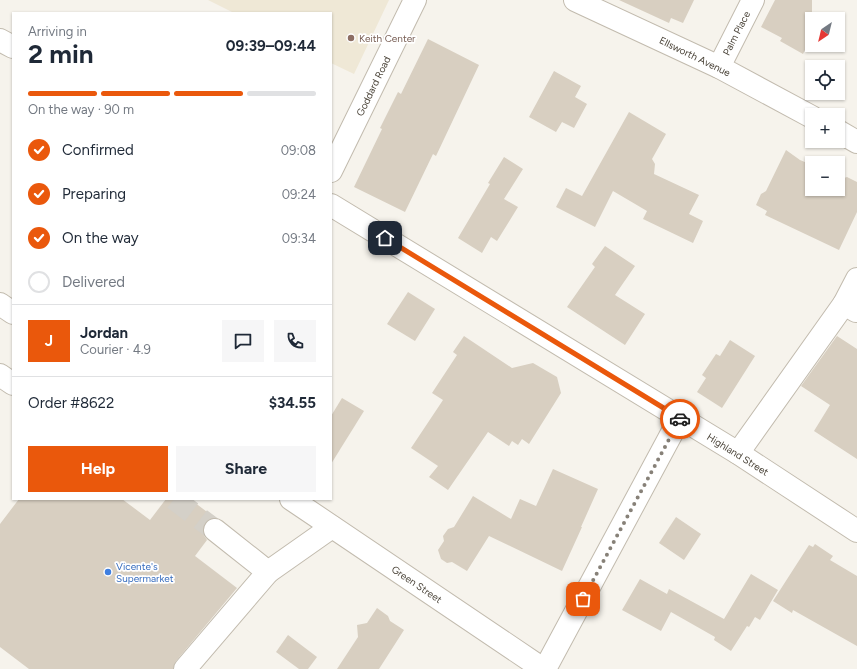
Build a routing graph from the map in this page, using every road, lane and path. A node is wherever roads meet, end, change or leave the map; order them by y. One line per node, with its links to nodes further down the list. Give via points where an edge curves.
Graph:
1 (415, 0): 10 (street, Goddard Road)
2 (575, 0): 6 (street, Ellsworth Avenue)
3 (753, 0): 6 (street, Palm Place)
4 (0, 40): 5 (street)
5 (12, 46)
6 (719, 67): 7 (street, Ellsworth Avenue)
7 (805, 113)
8 (845, 135): 9 (street)
9 (857, 142)
10 (332, 169)
11 (332, 206): 16 (street, Highland Street)
12 (857, 279): 13 (street)
13 (850, 308): 17 (street)
14 (0, 375): 15 (street)
15 (12, 383)
16 (680, 418): 17 (street, Highland Street); 24 (street)
17 (738, 453): 21 (street, Highland Street)
18 (292, 500): 19 (street, Green Street)
19 (332, 527): 22 (street); 24 (street, Green Street)
20 (215, 530): 22 (street)
21 (857, 531)
22 (268, 572): 23 (street)
23 (185, 669)
24 (544, 669)

